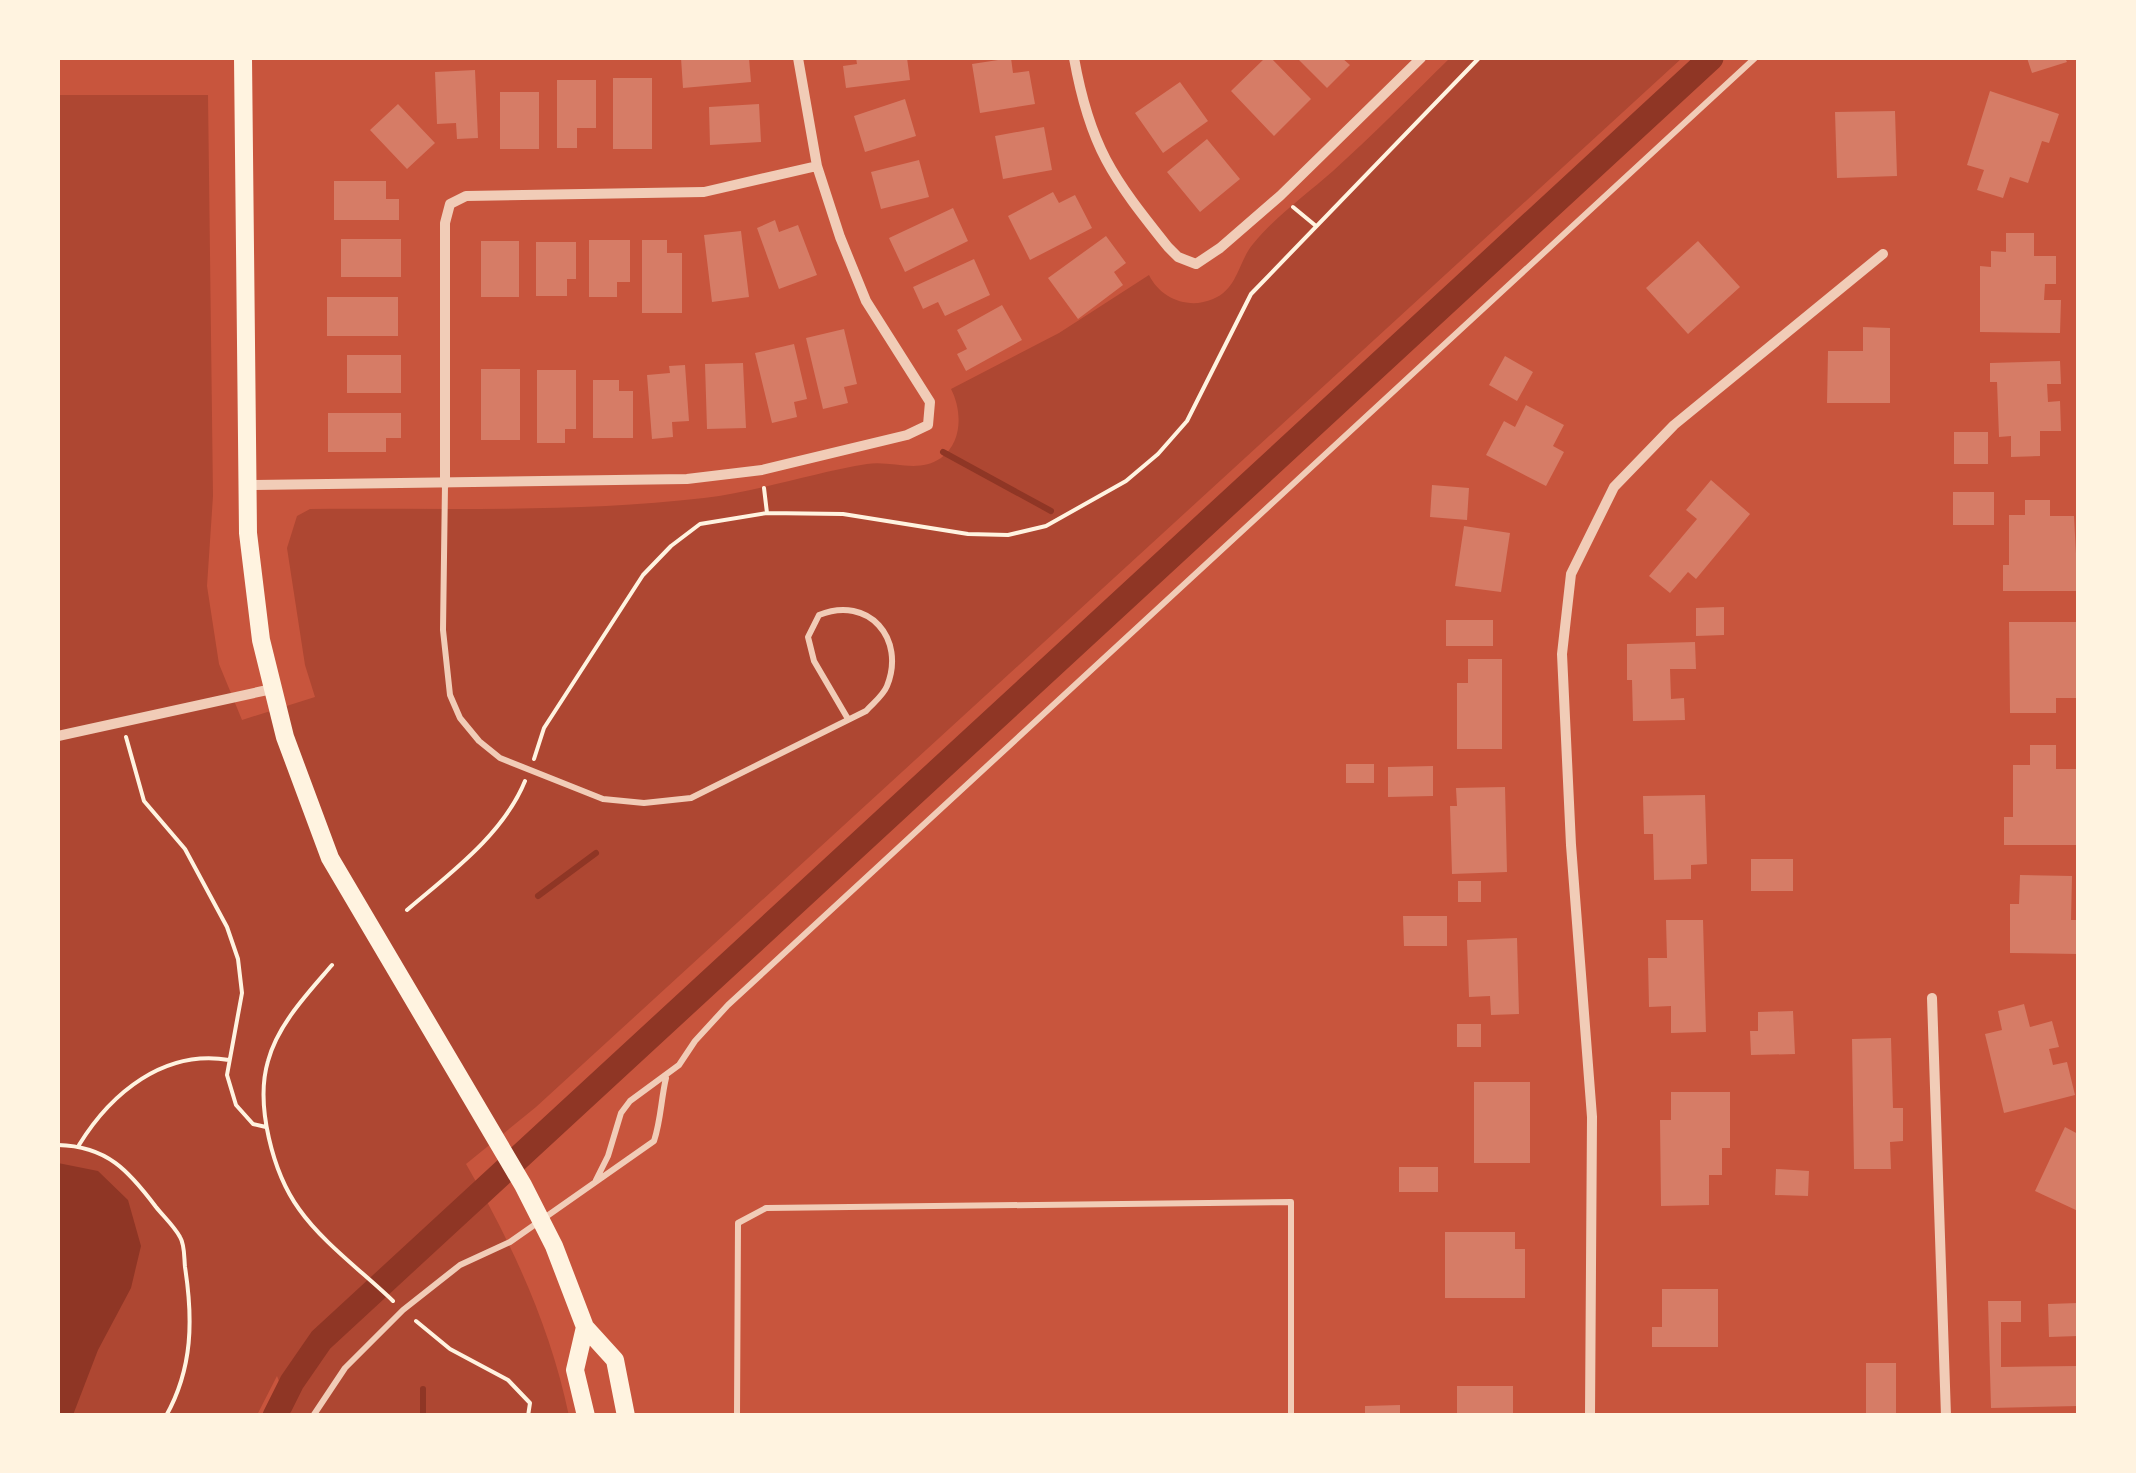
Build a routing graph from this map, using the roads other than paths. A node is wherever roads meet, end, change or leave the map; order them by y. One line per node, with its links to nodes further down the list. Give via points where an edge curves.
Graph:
1 (243, 58): 9 (main road)
2 (798, 58): 6 (street)
3 (1074, 58): 4 (street, via 1104,162 1168,246 1196,264 1280,196)
4 (1421, 58)
5 (1755, 58): 14 (lane, via 728,1005)
6 (817, 166): 8 (street, via 704,192 466,196 450,204 444,224); 8 (street, via 866,301 930,402 928,425 907,436 762,470 688,480)
7 (1884, 254): 22 (street, via 1674,425 1614,487 1570,574 1562,654 1592,1117)
8 (445, 484): 9 (street); 11 (lane, via 442,630 448,682 460,718 500,758 603,799 644,804 691,798)
9 (246, 485): 10 (main road)
10 (272, 689): 12 (street); 16 (main road, via 330,858 498,1140 554,1246)
11 (848, 719): 11 (lane, via 885,692 888,639 872,618 838,607 819,615 808,637 814,661)
12 (58, 736)
13 (1932, 998): 23 (street)
14 (666, 1078): 15 (lane, via 620,1113); 15 (lane, via 654,1141)
15 (596, 1180): 17 (lane, via 400,1308 345,1368)
16 (585, 1327): 18 (main road, via 575,1370); 19 (main road, via 615,1360)
17 (313, 1416)
18 (586, 1416)
19 (626, 1416)
20 (737, 1416): 21 (lane, via 738,1223 766,1208 1291,1202)
21 (1291, 1416)
22 (1590, 1416)
23 (1946, 1416)

